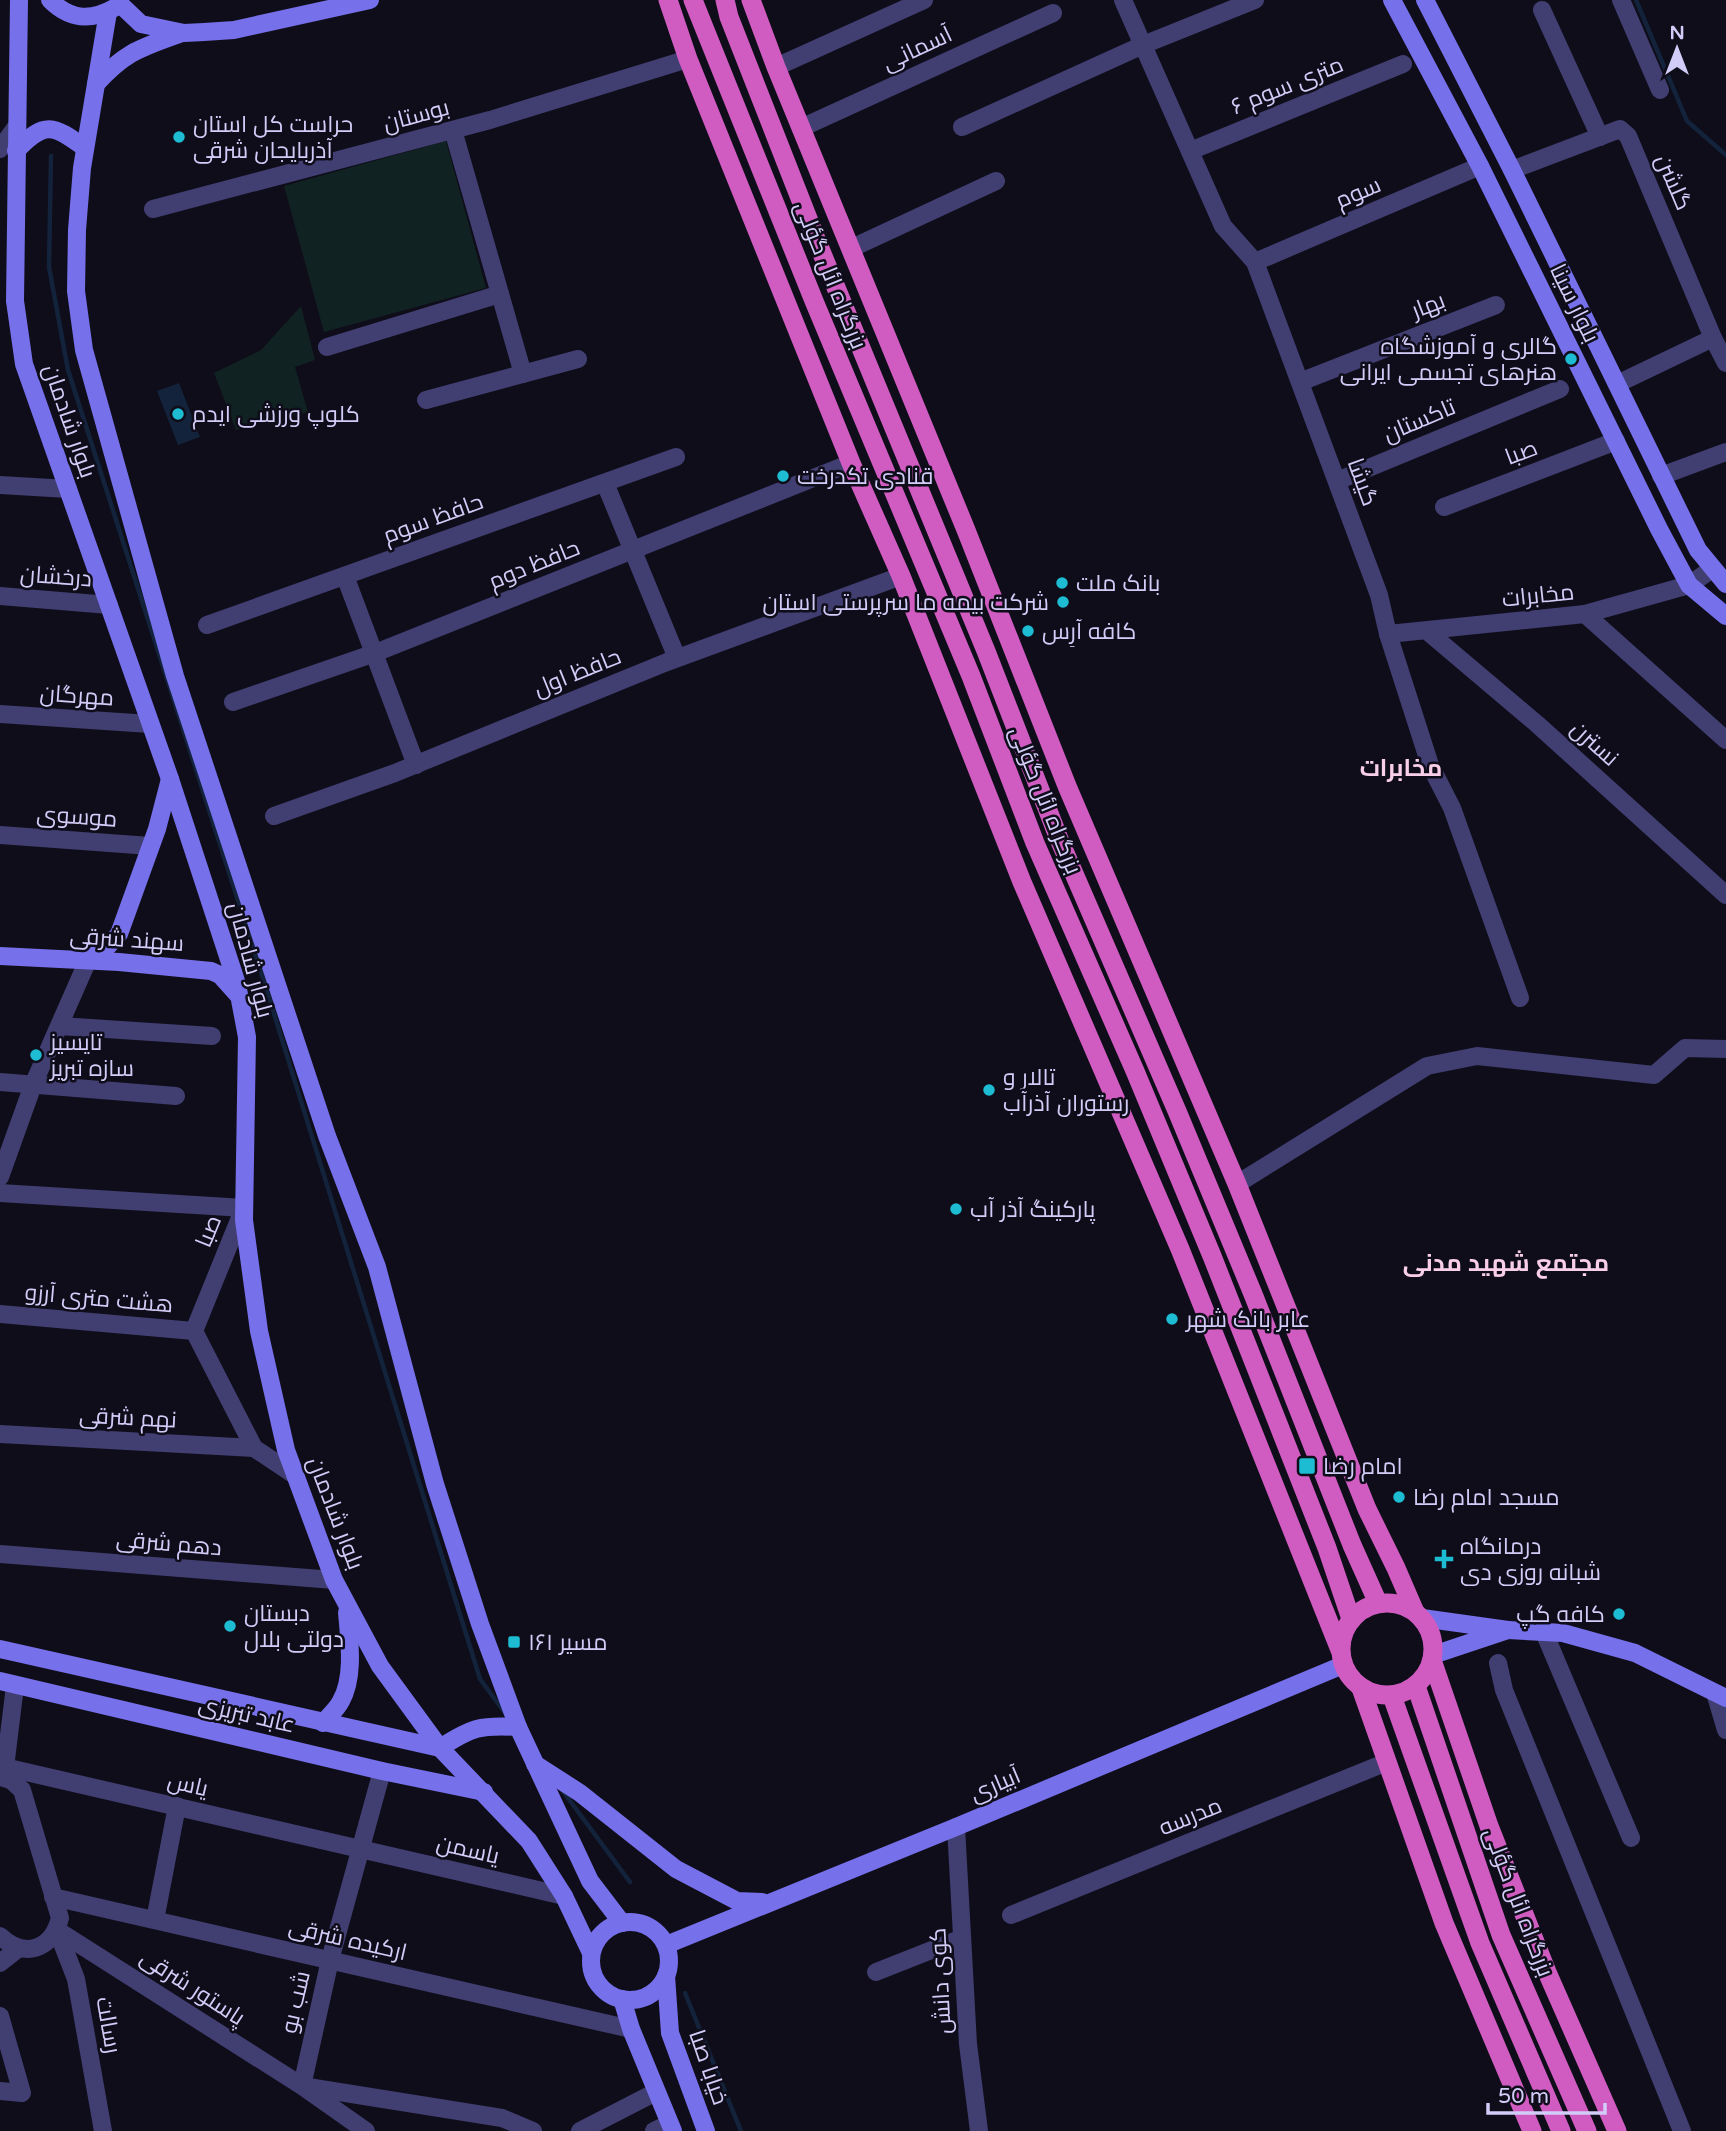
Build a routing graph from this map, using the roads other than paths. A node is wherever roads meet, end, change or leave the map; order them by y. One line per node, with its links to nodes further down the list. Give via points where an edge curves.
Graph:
1 (19, 0): 30 (main road, بلوار شادمان, via 16,127)
2 (50, 0): 13 (main road, via 76,16 90,18)
3 (370, 0): 18 (main road, via 234,30)
4 (668, 0): 20 (highway)
5 (692, 0): 17 (highway, بزرگراه ائل گؤلی)
6 (751, 0): 22 (highway)
7 (924, 0): 22 (street)
8 (1123, 0): 19 (street, گیشا)
9 (1255, 0): 19 (street)
10 (1392, 0): 32 (main road, بلوار سینا)
11 (1425, 0): 33 (main road, بلوار سینا)
12 (1621, 0): 24 (street)
13 (117, 6): 18 (main road, via 141,24); 23 (main road, بلوار شادمان)
14 (727, 8): 17 (highway, via 706,17); 106 (highway, بزرگراه ائل گؤلی, via 1059,839 1177,1111)
15 (1542, 10): 28 (street)
16 (1053, 13): 26 (street, آسمانی)
17 (703, 25): 108 (highway, بزرگراه ائل گؤلی, via 971,676 1035,843 1212,1256)
18 (184, 33): 23 (main road, via 133,51)
19 (1143, 45): 25 (street); 31 (street, گیشا)
20 (688, 59): 27 (street, بوستان); 52 (highway)
21 (1403, 64): 31 (street, ۶ متری سوم)
22 (776, 67): 26 (highway)
23 (96, 84): 29 (main road, بلوار شادمان)
24 (1660, 90)
25 (962, 127)
26 (801, 128): 36 (highway)
27 (453, 130): 35 (street, بوستان); 38 (street)
28 (1600, 136): 33 (street, گلشن); 40 (street, گلشن, via 1620,129 1628,136)
29 (85, 148): 30 (main road, via 58,130 44,129); 121 (main road, بلوار شادمان, via 76,291 84,350 175,676 327,1136 376,1267 435,1484)
30 (8, 150): 57 (main road, بلوار شادمان, via 15,301 24,365)
31 (1190, 151): 37 (street, گیشا, via 1223,226)
32 (1480, 166): 37 (street, سوم); 49 (main road, بلوار سینا)
33 (1513, 170): 46 (main road, بلوار سینا)
34 (996, 181): 36 (street)
35 (153, 209)
36 (852, 248): 95 (highway, via 1067,786)
37 (1255, 262): 45 (street, گیشا)
38 (500, 294): 41 (street); 44 (street)
39 (1496, 305): 45 (street, بهار)
40 (1713, 338): 43 (street, گلشن); 46 (street)
41 (327, 347)
42 (578, 359): 44 (street)
43 (1726, 363)
44 (523, 374): 48 (street)
45 (1300, 382): 54 (street, گیشا)
46 (1616, 384): 53 (main road, بلوار سینا)
47 (1560, 388): 54 (street, تاکستان)
48 (426, 400)
49 (1616, 441): 58 (street, صبا); 64 (main road, بلوار سینا)
50 (1726, 452): 53 (street)
51 (676, 457): 55 (street, حافظ سوم)
52 (851, 463): 59 (street, حافظ دوم); 62 (highway)
53 (1661, 476): 60 (main road, بلوار سینا, via 1698,551)
54 (1337, 481): 71 (street, گیشا, via 1379,595)
55 (605, 483): 59 (street); 61 (street, حافظ سوم)
56 (0, 485): 57 (street)
57 (68, 489): 66 (main road, بلوار شادمان)
58 (1444, 508)
59 (634, 550): 72 (street, حافظ دوم); 73 (street)
60 (1712, 569): 63 (main road, بلوار سینا); 64 (street, مخابرات)
61 (345, 576): 69 (street, حافظ سوم); 72 (street)
62 (901, 576): 73 (street, حافظ اول); 112 (highway, via 1022,882 1180,1249)
63 (1726, 584)
64 (1689, 585): 67 (street, مخابرات); 68 (main road, بلوار سینا)
65 (0, 596): 66 (street, درخشان)
66 (108, 605): 76 (main road, بلوار شادمان)
67 (1585, 614): 70 (street, مخابرات); 77 (street)
68 (1726, 616)
69 (207, 625)
70 (1427, 631): 71 (street, مخابرات); 83 (street, نسترن, via 1537,723)
71 (1388, 634): 87 (street, گیشا, via 1430,765 1452,808)
72 (375, 653): 74 (street, حافظ دوم); 78 (street)
73 (677, 658): 78 (street, حافظ اول)
74 (233, 702)
75 (0, 714): 76 (street, مهرگان)
76 (150, 724): 79 (main road, بلوار شادمان)
77 (1726, 740)
78 (416, 765): 80 (street, حافظ اول)
79 (170, 779): 82 (main road); 86 (main road, بلوار شادمان)
80 (274, 816)
81 (0, 835): 82 (street, موسوی)
82 (150, 845): 85 (main road, via 119,934)
83 (1726, 895)
84 (0, 956): 85 (main road, سهند شرقی)
85 (89, 960): 86 (main road, سهند شرقی, via 211,971); 88 (street)
86 (240, 998): 97 (main road, بلوار شادمان, via 247,1037)
87 (1520, 998)
88 (60, 1026): 89 (street); 92 (street)
89 (212, 1036)
90 (1726, 1049): 95 (street, via 1685,1048 1654,1075 1477,1056 1427,1066)
91 (0, 1082): 92 (street)
92 (33, 1085): 93 (street); 94 (street)
93 (176, 1096)
94 (0, 1177)
95 (1237, 1184): 107 (highway, via 1367,1509)
96 (0, 1193): 97 (street, صبا)
97 (244, 1208): 99 (street, صبا); 102 (main road, بلوار شادمان, via 259,1331)
98 (0, 1314): 99 (street, هشت متری آرزو)
99 (194, 1331): 101 (street)
100 (0, 1434): 101 (street, نهم شرقی)
101 (254, 1448): 102 (street)
102 (296, 1476): 104 (main road, بلوار شادمان)
103 (0, 1554): 104 (street, دهم شرقی)
104 (334, 1580): 105 (main road, بلوار شادمان)
105 (345, 1601): 120 (main road, via 347,1686); 123 (main road, بلوار شادمان, via 380,1666)
106 (1378, 1603): 107 (highway, via 1404,1605); 108 (highway)
107 (1418, 1615): 109 (main road); 113 (highway, via 1429,1629)
108 (1351, 1619): 112 (highway, via 1341,1639)
109 (1508, 1630): 110 (main road); 113 (main road)
110 (1544, 1632): 119 (main road, via 1635,1653); 131 (street)
111 (0, 1649): 120 (main road, عابد تبریزی)
112 (1341, 1658): 117 (highway, via 1350,1678); 130 (main road, آبیاری)
113 (1433, 1658): 116 (highway); 165 (highway, via 1489,1826)
114 (1498, 1663): 166 (street, via 1508,1700)
115 (7, 1684): 126 (main road, عابد تبریزی); 127 (street)
116 (1416, 1686): 118 (highway); 164 (highway, بزرگراه ائل گؤلی, via 1501,1935)
117 (1362, 1688): 118 (highway); 124 (highway)
118 (1392, 1696): 163 (highway, via 1480,1942)
119 (1721, 1696): 122 (street)
120 (323, 1723): 123 (main road, عابد تبریزی)
121 (518, 1727): 123 (main road, via 477,1727); 125 (main road, بلوار شادمان)
122 (1726, 1730)
123 (440, 1748): 128 (main road, بلوار شادمان)
124 (1387, 1762): 136 (street, مدرسه); 162 (highway, via 1444,1923)
125 (535, 1763): 135 (main road, via 676,1869 737,1901); 138 (main road, بلوار شادمان, via 590,1881)
126 (382, 1771): 128 (main road, عابد تبریزی); 132 (street, شب بو)
127 (2, 1772): 129 (street, یاس); 134 (street, رسالت, via 22,1790)
128 (484, 1792): 133 (main road, بلوار شادمان, via 529,1841)
129 (177, 1806): 132 (street, یاس); 137 (street)
130 (956, 1827): 135 (main road, آبیاری); 141 (street, کوی دانش)
131 (1631, 1838)
132 (360, 1849): 133 (street, یاسمن); 145 (street, شب بو)
133 (564, 1896): 144 (main road, بلوار شادمان)
134 (53, 1897): 137 (street, ارکیده شرقی); 139 (street, رسالت, via 60,1918)
135 (769, 1903): 142 (main road, آبیاری)
136 (1011, 1915)
137 (155, 1920): 145 (street, ارکیده شرقی)
138 (622, 1923): 142 (main road, via 645,1924); 144 (main road, via 602,1933)
139 (57, 1930): 143 (street, via 41,1946); 152 (street, پاستور شرقی); 156 (street, رسالت, via 76,1979)
140 (0, 1936): 143 (street)
141 (962, 1938): 147 (street); 161 (street, کوی دانش)
142 (666, 1945): 148 (main road)
143 (19, 1948): 146 (street)
144 (591, 1953): 149 (main road, via 598,1984)
145 (330, 1960): 151 (street, ارکیده شرقی); 152 (street, شب بو)
146 (0, 1964)
147 (876, 1972)
148 (666, 1976): 149 (main road, via 651,1994); 160 (main road, خیابا صبا, via 670,2033)
149 (622, 1999): 151 (main road)
150 (0, 2016): 153 (street, via 22,2093)
151 (631, 2029): 154 (main road)
152 (302, 2086): 157 (street, پاستور شرقی); 158 (street, پاستور شرقی, via 502,2118)
153 (0, 2091)
154 (656, 2092): 155 (main road); 159 (street)
155 (666, 2129)
156 (103, 2131)
157 (366, 2131)
158 (533, 2131)
159 (580, 2131)
160 (706, 2131)
161 (979, 2131)
162 (1532, 2131)
163 (1561, 2131)
164 (1587, 2131)
165 (1617, 2131)
166 (1682, 2131)

